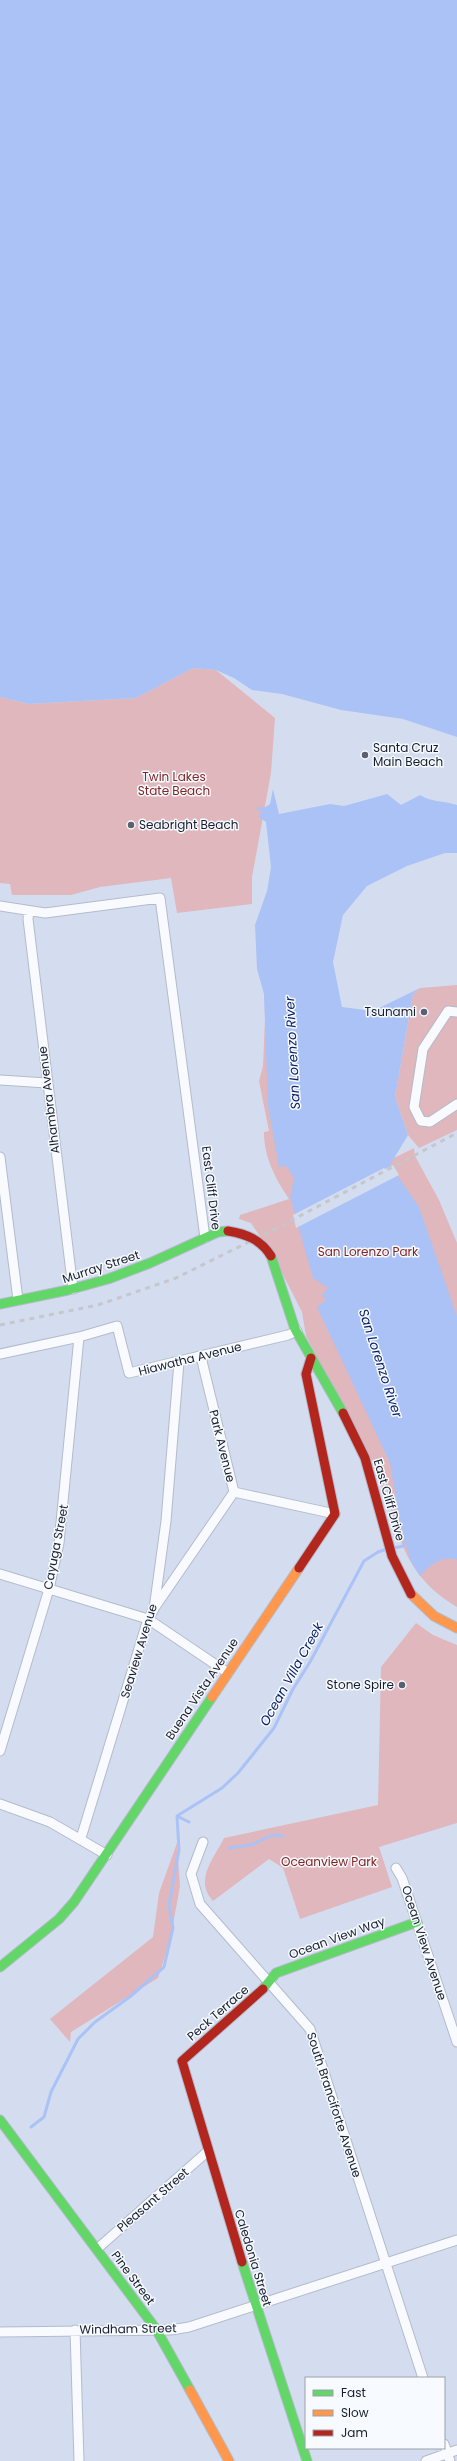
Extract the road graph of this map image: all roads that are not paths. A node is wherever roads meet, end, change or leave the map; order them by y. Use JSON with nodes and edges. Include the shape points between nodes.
{"nodes":[{"id":1,"x":0,"y":906,"type":"edge"},
{"id":2,"x":29,"y":911,"type":"junction"},
{"id":3,"x":457,"y":1012,"type":"edge"},
{"id":4,"x":0,"y":1080,"type":"edge"},
{"id":5,"x":47,"y":1083,"type":"junction"},
{"id":6,"x":457,"y":1104,"type":"edge"},
{"id":7,"x":0,"y":1157,"type":"edge"},
{"id":8,"x":205,"y":1238,"type":"junction"},
{"id":9,"x":73,"y":1290,"type":"junction"},
{"id":10,"x":18,"y":1300,"type":"junction"},
{"id":11,"x":0,"y":1304,"type":"edge"},
{"id":12,"x":297,"y":1331,"type":"junction"},
{"id":13,"x":79,"y":1337,"type":"junction"},
{"id":14,"x":0,"y":1354,"type":"edge"},
{"id":15,"x":201,"y":1356,"type":"junction"},
{"id":16,"x":311,"y":1358,"type":"junction"},
{"id":17,"x":179,"y":1362,"type":"junction"},
{"id":18,"x":319,"y":1371,"type":"junction"},
{"id":19,"x":309,"y":1389,"type":"junction"},
{"id":20,"x":234,"y":1492,"type":"junction"},
{"id":21,"x":335,"y":1514,"type":"junction"},
{"id":22,"x":0,"y":1574,"type":"edge"},
{"id":23,"x":49,"y":1589,"type":"junction"},
{"id":24,"x":154,"y":1609,"type":"junction"},
{"id":25,"x":148,"y":1619,"type":"junction"},
{"id":26,"x":457,"y":1628,"type":"edge"},
{"id":27,"x":228,"y":1673,"type":"junction"},
{"id":28,"x":0,"y":1751,"type":"edge"},
{"id":29,"x":0,"y":1804,"type":"edge"},
{"id":30,"x":81,"y":1838,"type":"junction"},
{"id":31,"x":203,"y":1842,"type":"dead end"},
{"id":32,"x":106,"y":1855,"type":"junction"},
{"id":33,"x":396,"y":1868,"type":"dead end"},
{"id":34,"x":417,"y":1922,"type":"junction"},
{"id":35,"x":0,"y":1968,"type":"edge"},
{"id":36,"x":269,"y":1982,"type":"junction"},
{"id":37,"x":457,"y":2042,"type":"edge"},
{"id":38,"x":182,"y":2061,"type":"joint"},
{"id":39,"x":0,"y":2120,"type":"edge"},
{"id":40,"x":208,"y":2151,"type":"junction"},
{"id":41,"x":457,"y":2240,"type":"edge"},
{"id":42,"x":97,"y":2249,"type":"junction"},
{"id":43,"x":386,"y":2263,"type":"junction"},
{"id":44,"x":255,"y":2307,"type":"junction"},
{"id":45,"x":156,"y":2329,"type":"junction"},
{"id":46,"x":75,"y":2330,"type":"junction"},
{"id":47,"x":0,"y":2332,"type":"edge"},
{"id":48,"x":423,"y":2377,"type":"edge"},
{"id":49,"x":445,"y":2447,"type":"edge"},
{"id":50,"x":457,"y":2450,"type":"edge"},
{"id":51,"x":448,"y":2457,"type":"edge"},
{"id":52,"x":79,"y":2461,"type":"edge"},
{"id":53,"x":229,"y":2461,"type":"edge"},
{"id":54,"x":307,"y":2461,"type":"edge"},
{"id":55,"x":426,"y":2461,"type":"edge"}],
"edges":[{"from":1,"to":2,"type":"street","name":"East Cliff Drive"},
{"from":2,"to":5,"type":"street","name":"Alhambra Avenue"},
{"from":2,"to":8,"type":"street","name":"East Cliff Drive","via":[[45,913],[160,898]]},
{"from":3,"to":6,"type":"street","via":[[448,1011],[423,1049],[414,1107],[421,1121],[430,1122]]},
{"from":4,"to":5,"type":"street"},
{"from":5,"to":9,"type":"street","name":"Alhambra Avenue"},
{"from":7,"to":10,"type":"street"},
{"from":8,"to":9,"type":"street","name":"Murray Street","via":[[147,1265]]},
{"from":8,"to":12,"type":"street","name":"East Cliff Drive","bridge":true,"via":[[228,1231],[255,1238],[267,1248]]},
{"from":9,"to":10,"type":"street","name":"Murray Street"},
{"from":10,"to":11,"type":"street","name":"Murray Street"},
{"from":12,"to":15,"type":"street","name":"Hiawatha Avenue"},
{"from":12,"to":16,"type":"street","name":"East Cliff Drive"},
{"from":13,"to":14,"type":"street","name":"Hiawatha Avenue"},
{"from":13,"to":17,"type":"street","name":"Hiawatha Avenue","via":[[117,1326],[129,1373]]},
{"from":13,"to":23,"type":"street","name":"Cayuga Street","via":[[65,1496],[59,1543]]},
{"from":15,"to":17,"type":"street","name":"Hiawatha Avenue"},
{"from":15,"to":20,"type":"street","name":"Park Avenue"},
{"from":16,"to":18,"type":"street","name":"East Cliff Drive"},
{"from":16,"to":19,"type":"street","via":[[306,1374]]},
{"from":17,"to":24,"type":"street","name":"Seaview Avenue","via":[[166,1521]]},
{"from":18,"to":19,"type":"street","via":[[311,1375]]},
{"from":18,"to":26,"type":"street","name":"East Cliff Drive","via":[[364,1457],[397,1570],[414,1598],[430,1614]]},
{"from":19,"to":21,"type":"street"},
{"from":20,"to":21,"type":"street"},
{"from":20,"to":24,"type":"street","name":"Park Avenue"},
{"from":21,"to":27,"type":"street","name":"Buena Vista Avenue"},
{"from":22,"to":23,"type":"street"},
{"from":23,"to":25,"type":"street"},
{"from":23,"to":28,"type":"street","name":"Cayuga Street"},
{"from":24,"to":25,"type":"street","name":"Seaview Avenue"},
{"from":25,"to":27,"type":"street"},
{"from":25,"to":30,"type":"street","name":"Seaview Avenue"},
{"from":27,"to":32,"type":"street","name":"Buena Vista Avenue"},
{"from":29,"to":30,"type":"street","via":[[38,1817]]},
{"from":30,"to":32,"type":"street"},
{"from":31,"to":36,"type":"street","name":"South Branciforte Avenue","via":[[191,1874],[200,1904]]},
{"from":32,"to":35,"type":"street","name":"Buena Vista Avenue","via":[[74,1902],[59,1919]]},
{"from":33,"to":34,"type":"street","name":"Ocean View Avenue"},
{"from":34,"to":36,"type":"street","name":"Ocean View Way","via":[[276,1973]]},
{"from":34,"to":37,"type":"street","name":"Ocean View Avenue"},
{"from":36,"to":38,"type":"street","name":"Peck Terrace"},
{"from":36,"to":43,"type":"street","name":"South Branciforte Avenue","via":[[310,2029]]},
{"from":38,"to":40,"type":"street","name":"Caledonia Street"},
{"from":39,"to":42,"type":"street","name":"Pine Street"},
{"from":40,"to":42,"type":"street","name":"Pleasant Street"},
{"from":40,"to":44,"type":"street","name":"Caledonia Street"},
{"from":41,"to":43,"type":"street","name":"Windham Street"},
{"from":42,"to":45,"type":"street","name":"Pine Street"},
{"from":43,"to":44,"type":"street","name":"Windham Street"},
{"from":43,"to":48,"type":"street","name":"South Branciforte Avenue"},
{"from":44,"to":45,"type":"street","name":"Windham Street","via":[[189,2328]]},
{"from":44,"to":54,"type":"street","name":"Caledonia Street"},
{"from":45,"to":46,"type":"street","name":"Windham Street"},
{"from":45,"to":53,"type":"street","name":"Pine Street"},
{"from":46,"to":47,"type":"street","name":"Windham Street"},
{"from":46,"to":52,"type":"street"},
{"from":49,"to":51,"type":"street"},
{"from":50,"to":51,"type":"street"},
{"from":51,"to":55,"type":"street"}]}
